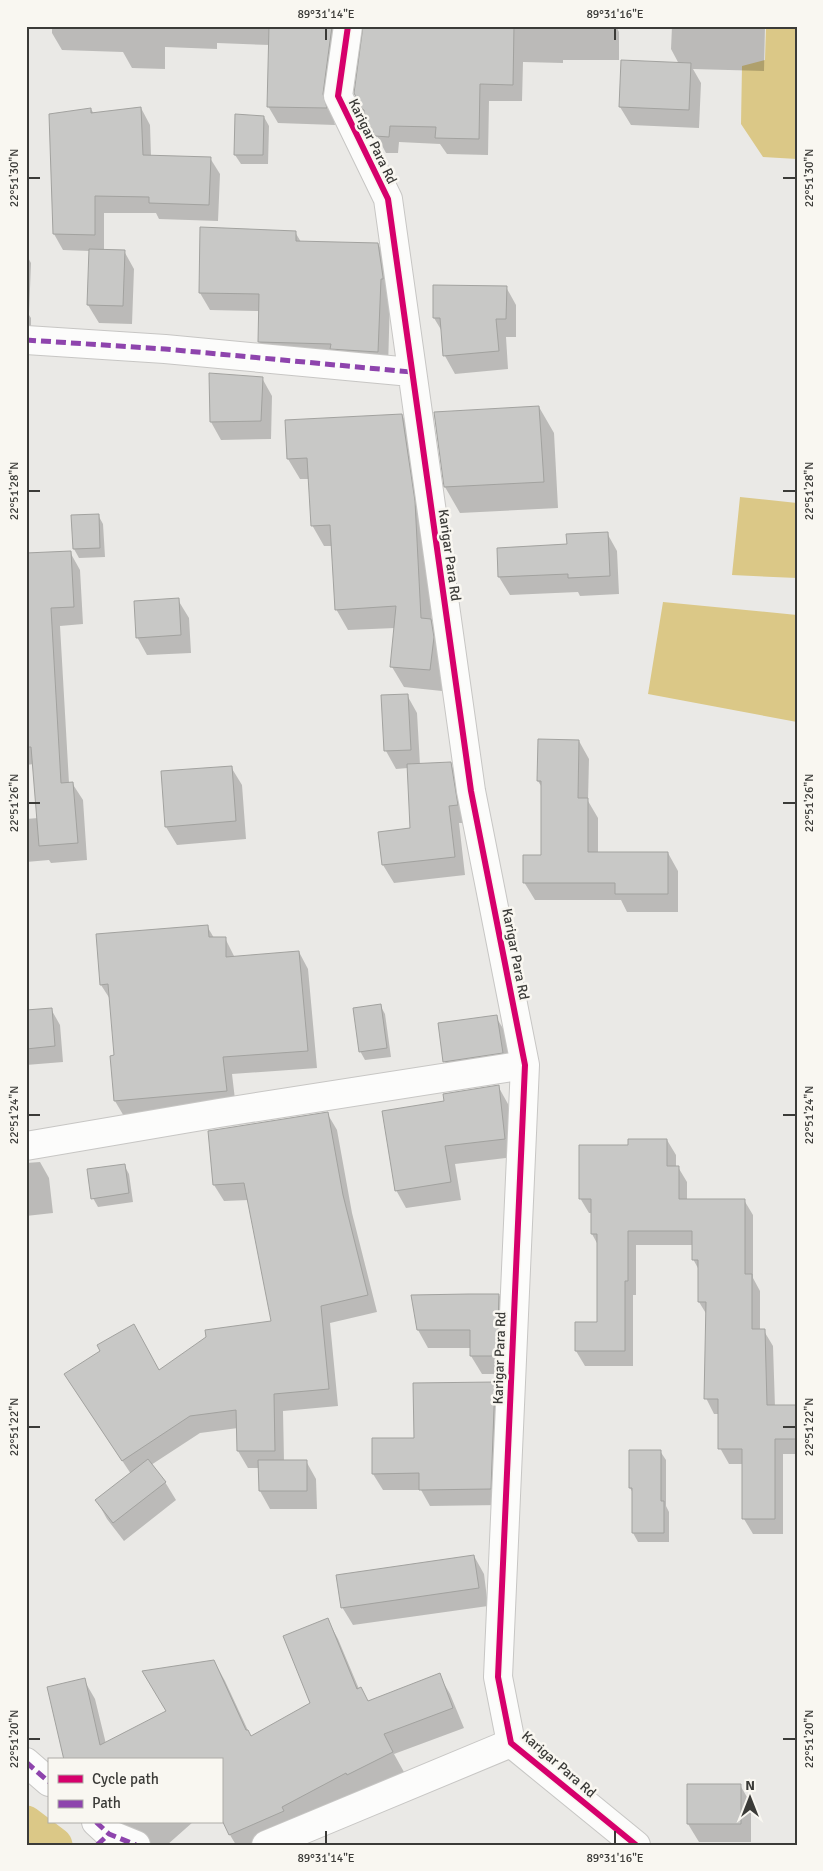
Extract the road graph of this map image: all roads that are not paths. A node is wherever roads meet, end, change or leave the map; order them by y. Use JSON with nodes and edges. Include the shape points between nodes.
{"nodes":[{"id":1,"x":348,"y":26,"type":"edge"},
{"id":2,"x":26,"y":340,"type":"edge"},
{"id":3,"x":411,"y":372,"type":"junction"},
{"id":4,"x":525,"y":1065,"type":"junction"},
{"id":5,"x":26,"y":1146,"type":"edge"},
{"id":6,"x":511,"y":1743,"type":"junction"},
{"id":7,"x":26,"y":1762,"type":"edge"},
{"id":8,"x":48,"y":1781,"type":"edge"},
{"id":9,"x":100,"y":1834,"type":"edge"},
{"id":10,"x":136,"y":1845,"type":"edge"},
{"id":11,"x":266,"y":1845,"type":"edge"},
{"id":12,"x":636,"y":1845,"type":"edge"}],
"edges":[{"from":1,"to":3,"type":"street","name":"Karigar Para Rd","via":[[338,96],[388,199]]},
{"from":2,"to":3,"type":"street","via":[[165,349]]},
{"from":3,"to":4,"type":"street","name":"Karigar Para Rd","via":[[471,791]]},
{"from":4,"to":5,"type":"street","via":[[219,1112]]},
{"from":4,"to":6,"type":"street","name":"Karigar Para Rd","via":[[498,1677]]},
{"from":6,"to":11,"type":"street"},
{"from":6,"to":12,"type":"street","name":"Karigar Para Rd"},
{"from":7,"to":8,"type":"street"},
{"from":9,"to":10,"type":"street"}]}
